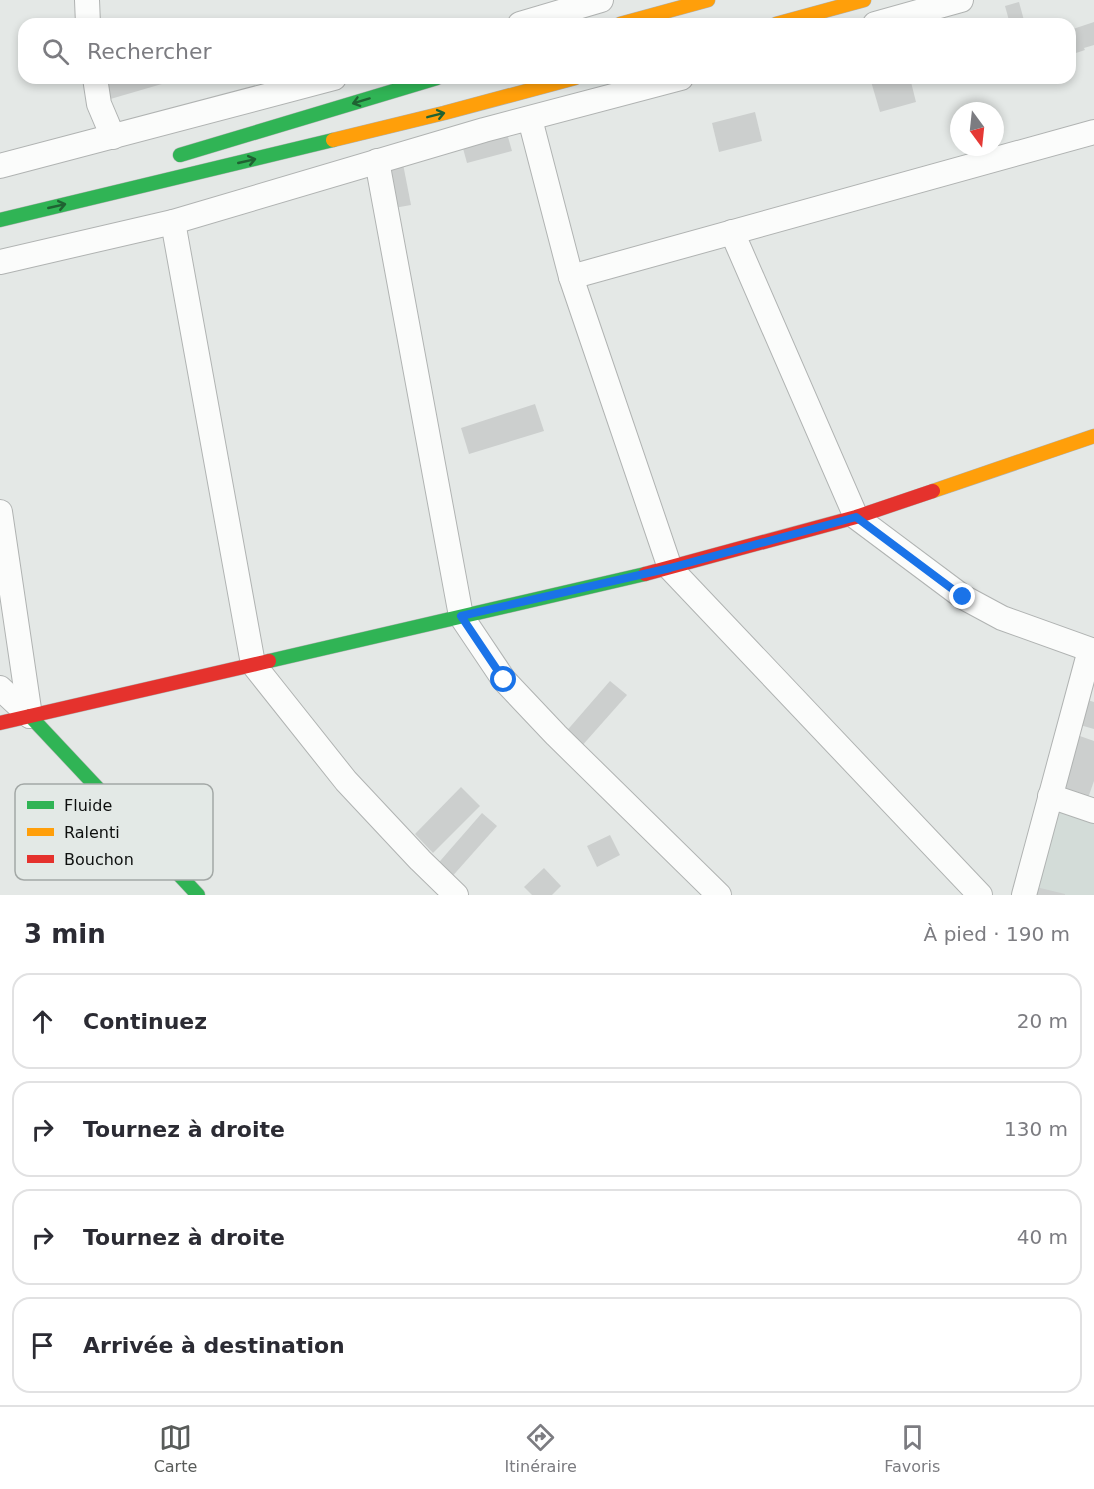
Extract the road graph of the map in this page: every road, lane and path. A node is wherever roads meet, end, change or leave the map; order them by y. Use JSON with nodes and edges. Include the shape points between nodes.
{"nodes":[{"id":1,"x":87,"y":0,"type":"edge"},
{"id":2,"x":601,"y":0,"type":"edge"},
{"id":3,"x":708,"y":0,"type":"edge"},
{"id":4,"x":864,"y":0,"type":"edge"},
{"id":5,"x":961,"y":0,"type":"edge"},
{"id":6,"x":88,"y":18,"type":"edge"},
{"id":7,"x":540,"y":18,"type":"edge"},
{"id":8,"x":642,"y":18,"type":"edge"},
{"id":9,"x":798,"y":18,"type":"edge"},
{"id":10,"x":896,"y":18,"type":"edge"},
{"id":11,"x":96,"y":84,"type":"edge"},
{"id":12,"x":311,"y":84,"type":"edge"},
{"id":13,"x":417,"y":84,"type":"edge"},
{"id":14,"x":553,"y":84,"type":"edge"},
{"id":15,"x":659,"y":84,"type":"edge"},
{"id":16,"x":530,"y":119,"type":"junction"},
{"id":17,"x":1094,"y":132,"type":"edge"},
{"id":18,"x":112,"y":137,"type":"junction"},
{"id":19,"x":166,"y":160,"type":"dead end"},
{"id":20,"x":377,"y":161,"type":"junction"},
{"id":21,"x":0,"y":166,"type":"edge"},
{"id":22,"x":0,"y":220,"type":"edge"},
{"id":23,"x":173,"y":222,"type":"junction"},
{"id":24,"x":732,"y":232,"type":"junction"},
{"id":25,"x":0,"y":262,"type":"edge"},
{"id":26,"x":571,"y":277,"type":"junction"},
{"id":27,"x":1094,"y":436,"type":"edge"},
{"id":28,"x":0,"y":512,"type":"edge"},
{"id":29,"x":856,"y":517,"type":"junction"},
{"id":30,"x":670,"y":568,"type":"junction"},
{"id":31,"x":461,"y":616,"type":"junction"},
{"id":32,"x":1092,"y":651,"type":"edge"},
{"id":33,"x":253,"y":664,"type":"junction"},
{"id":34,"x":0,"y":688,"type":"edge"},
{"id":35,"x":30,"y":716,"type":"junction"},
{"id":36,"x":0,"y":723,"type":"edge"},
{"id":37,"x":94,"y":784,"type":"edge"},
{"id":38,"x":1050,"y":796,"type":"junction"},
{"id":39,"x":1094,"y":810,"type":"edge"},
{"id":40,"x":184,"y":880,"type":"edge"},
{"id":41,"x":198,"y":895,"type":"edge"},
{"id":42,"x":456,"y":895,"type":"edge"},
{"id":43,"x":719,"y":895,"type":"edge"},
{"id":44,"x":980,"y":895,"type":"edge"},
{"id":45,"x":1024,"y":895,"type":"edge"}],
"edges":[{"from":1,"to":6,"type":"street"},
{"from":2,"to":7,"type":"street"},
{"from":3,"to":8,"type":"street"},
{"from":4,"to":9,"type":"street"},
{"from":5,"to":10,"type":"street"},
{"from":11,"to":18,"type":"street"},
{"from":12,"to":18,"type":"street"},
{"from":13,"to":19,"type":"street","one_way":true},
{"from":22,"to":14,"type":"street","one_way":true},
{"from":15,"to":16,"type":"street"},
{"from":16,"to":20,"type":"street"},
{"from":16,"to":26,"type":"street"},
{"from":17,"to":24,"type":"street"},
{"from":18,"to":21,"type":"street"},
{"from":20,"to":23,"type":"street"},
{"from":20,"to":31,"type":"street"},
{"from":23,"to":25,"type":"street"},
{"from":23,"to":33,"type":"street"},
{"from":24,"to":26,"type":"street"},
{"from":24,"to":29,"type":"street"},
{"from":26,"to":30,"type":"street"},
{"from":27,"to":29,"type":"street"},
{"from":28,"to":35,"type":"street"},
{"from":29,"to":30,"type":"street"},
{"from":29,"to":32,"type":"street","via":[[963,597],[1002,618]]},
{"from":30,"to":31,"type":"street"},
{"from":30,"to":44,"type":"street"},
{"from":31,"to":33,"type":"street"},
{"from":31,"to":43,"type":"street","via":[[504,680]]},
{"from":32,"to":38,"type":"street"},
{"from":33,"to":35,"type":"street"},
{"from":33,"to":42,"type":"street","via":[[346,781]]},
{"from":34,"to":35,"type":"street"},
{"from":35,"to":36,"type":"street"},
{"from":35,"to":37,"type":"street"},
{"from":38,"to":39,"type":"street"},
{"from":38,"to":45,"type":"street"},
{"from":40,"to":41,"type":"street"}]}
